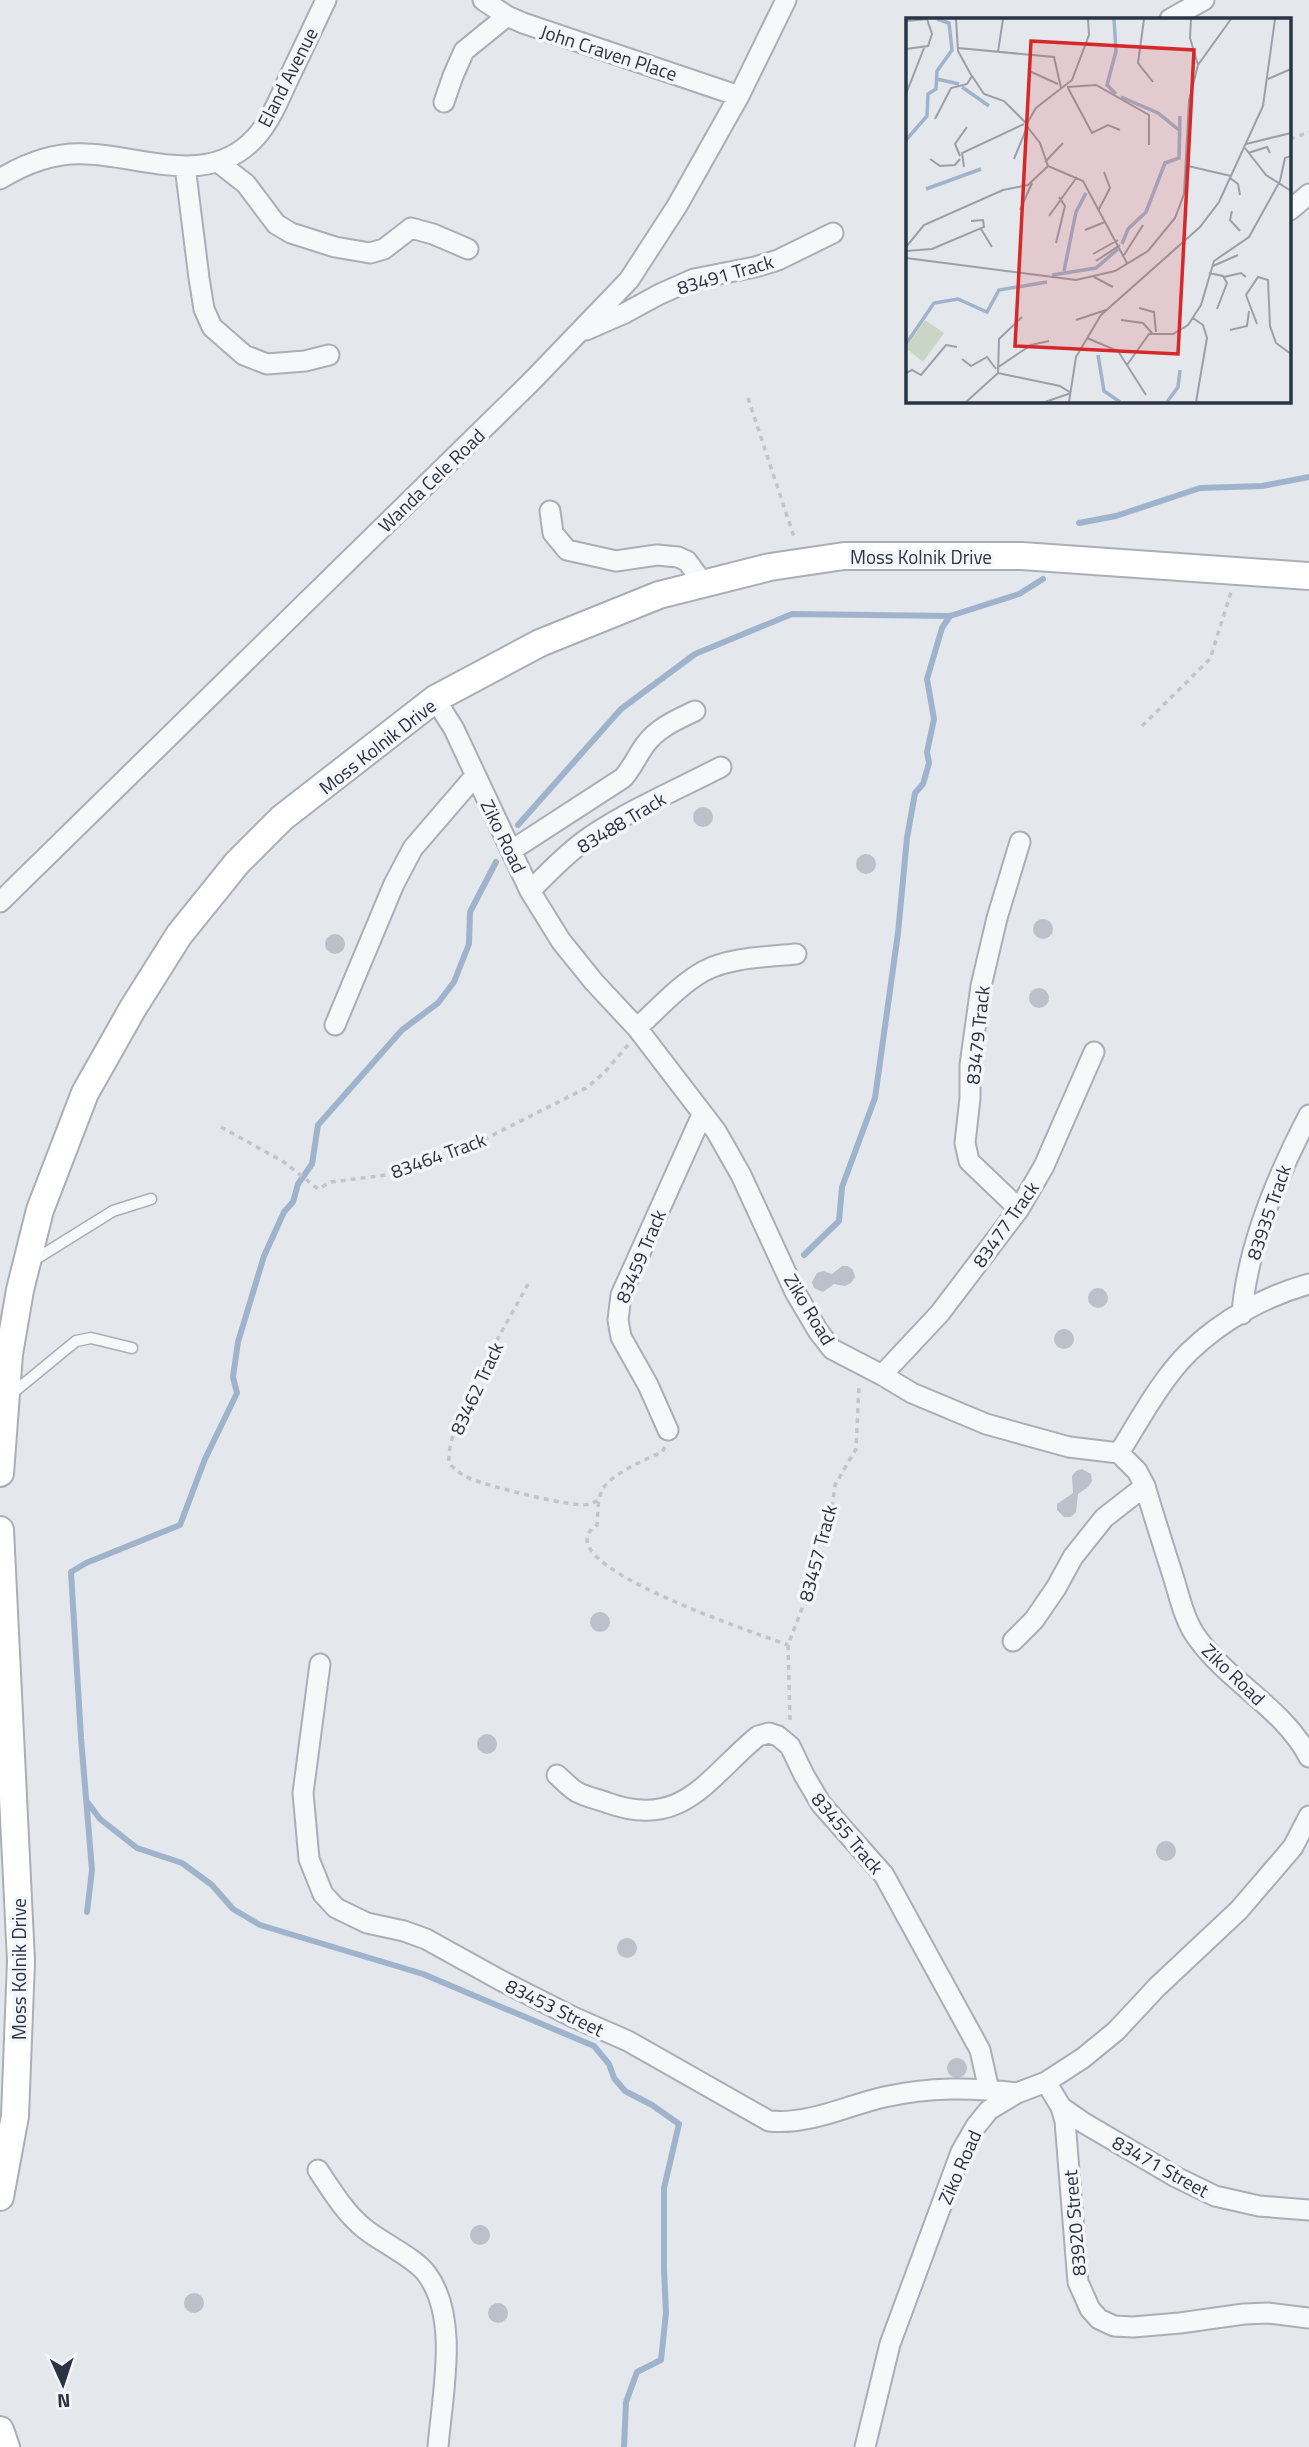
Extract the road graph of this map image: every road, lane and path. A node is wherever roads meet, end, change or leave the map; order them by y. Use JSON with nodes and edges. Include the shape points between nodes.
{"nodes":[{"id":1,"x":326,"y":0,"type":"edge"},
{"id":2,"x":483,"y":0,"type":"edge"},
{"id":3,"x":786,"y":0,"type":"edge"},
{"id":4,"x":1204,"y":0,"type":"edge"},
{"id":5,"x":507,"y":16,"type":"junction"},
{"id":6,"x":1172,"y":18,"type":"edge"},
{"id":7,"x":739,"y":96,"type":"junction"},
{"id":8,"x":444,"y":102,"type":"dead end"},
{"id":9,"x":1309,"y":132,"type":"edge"},
{"id":10,"x":1292,"y":138,"type":"edge"},
{"id":11,"x":218,"y":162,"type":"junction"},
{"id":12,"x":185,"y":166,"type":"junction"},
{"id":13,"x":0,"y":179,"type":"edge"},
{"id":14,"x":1309,"y":194,"type":"edge"},
{"id":15,"x":1292,"y":208,"type":"edge"},
{"id":16,"x":833,"y":233,"type":"dead end"},
{"id":17,"x":468,"y":249,"type":"dead end"},
{"id":18,"x":579,"y":333,"type":"junction"},
{"id":19,"x":329,"y":355,"type":"dead end"},
{"id":20,"x":748,"y":398,"type":"dead end"},
{"id":21,"x":550,"y":512,"type":"dead end"},
{"id":22,"x":802,"y":562,"type":"junction"},
{"id":23,"x":1238,"y":570,"type":"junction"},
{"id":24,"x":1309,"y":576,"type":"edge"},
{"id":25,"x":703,"y":583,"type":"junction"},
{"id":26,"x":435,"y":699,"type":"junction"},
{"id":27,"x":695,"y":711,"type":"dead end"},
{"id":28,"x":1142,"y":726,"type":"dead end"},
{"id":29,"x":721,"y":767,"type":"dead end"},
{"id":30,"x":475,"y":776,"type":"junction"},
{"id":31,"x":1020,"y":842,"type":"dead end"},
{"id":32,"x":512,"y":850,"type":"junction"},
{"id":33,"x":530,"y":891,"type":"junction"},
{"id":34,"x":0,"y":902,"type":"edge"},
{"id":35,"x":796,"y":954,"type":"dead end"},
{"id":36,"x":335,"y":1025,"type":"dead end"},
{"id":37,"x":637,"y":1028,"type":"junction"},
{"id":38,"x":1094,"y":1052,"type":"dead end"},
{"id":39,"x":702,"y":1115,"type":"junction"},
{"id":40,"x":1309,"y":1115,"type":"edge"},
{"id":41,"x":221,"y":1127,"type":"dead end"},
{"id":42,"x":151,"y":1199,"type":"dead end"},
{"id":43,"x":1019,"y":1209,"type":"junction"},
{"id":44,"x":26,"y":1265,"type":"junction"},
{"id":45,"x":528,"y":1284,"type":"dead end"},
{"id":46,"x":1309,"y":1284,"type":"edge"},
{"id":47,"x":1242,"y":1314,"type":"junction"},
{"id":48,"x":132,"y":1348,"type":"dead end"},
{"id":49,"x":876,"y":1372,"type":"junction"},
{"id":50,"x":6,"y":1399,"type":"junction"},
{"id":51,"x":668,"y":1430,"type":"joint"},
{"id":52,"x":1119,"y":1453,"type":"junction"},
{"id":53,"x":0,"y":1473,"type":"edge"},
{"id":54,"x":1144,"y":1486,"type":"junction"},
{"id":55,"x":600,"y":1498,"type":"junction"},
{"id":56,"x":0,"y":1530,"type":"edge"},
{"id":57,"x":1013,"y":1641,"type":"dead end"},
{"id":58,"x":788,"y":1645,"type":"junction"},
{"id":59,"x":320,"y":1664,"type":"dead end"},
{"id":60,"x":790,"y":1746,"type":"junction"},
{"id":61,"x":1309,"y":1755,"type":"edge"},
{"id":62,"x":556,"y":1775,"type":"dead end"},
{"id":63,"x":1309,"y":1816,"type":"edge"},
{"id":64,"x":1046,"y":2082,"type":"junction"},
{"id":65,"x":989,"y":2090,"type":"junction"},
{"id":66,"x":1017,"y":2093,"type":"junction"},
{"id":67,"x":1061,"y":2107,"type":"junction"},
{"id":68,"x":318,"y":2170,"type":"dead end"},
{"id":69,"x":0,"y":2197,"type":"edge"},
{"id":70,"x":1309,"y":2210,"type":"edge"},
{"id":71,"x":1309,"y":2318,"type":"edge"},
{"id":72,"x":0,"y":2430,"type":"edge"},
{"id":73,"x":6,"y":2447,"type":"edge"},
{"id":74,"x":438,"y":2447,"type":"edge"},
{"id":75,"x":865,"y":2447,"type":"edge"}],
"edges":[{"from":1,"to":11,"type":"street","name":"Eland Avenue","via":[[264,125],[243,151]]},
{"from":2,"to":5,"type":"street","name":"John Craven Place"},
{"from":3,"to":7,"type":"street","name":"Wanda Cele Road"},
{"from":4,"to":6,"type":"street"},
{"from":5,"to":7,"type":"street","name":"John Craven Place"},
{"from":5,"to":8,"type":"street","via":[[464,51]]},
{"from":7,"to":18,"type":"street","name":"Wanda Cele Road","via":[[629,280]]},
{"from":9,"to":10,"type":"path"},
{"from":11,"to":12,"type":"street","name":"Eland Avenue"},
{"from":11,"to":17,"type":"street","via":[[246,184],[276,224],[291,233],[370,253],[384,249],[411,228]]},
{"from":12,"to":13,"type":"street","name":"Eland Avenue","via":[[85,154],[47,158]]},
{"from":12,"to":19,"type":"street","via":[[204,309],[212,327],[244,355],[267,364]]},
{"from":14,"to":15,"type":"street"},
{"from":16,"to":18,"type":"street","name":"83491 Track","via":[[778,260],[694,279]]},
{"from":18,"to":34,"type":"street","name":"Wanda Cele Road"},
{"from":20,"to":22,"type":"path"},
{"from":21,"to":25,"type":"street","via":[[552,533],[568,550],[616,562],[678,556]]},
{"from":22,"to":23,"type":"main road","name":"Moss Kolnik Drive","via":[[870,555],[1021,556]]},
{"from":22,"to":25,"type":"main road","name":"Moss Kolnik Drive"},
{"from":23,"to":24,"type":"main road","name":"Moss Kolnik Drive"},
{"from":23,"to":28,"type":"path","via":[[1210,659]]},
{"from":25,"to":26,"type":"main road","name":"Moss Kolnik Drive","via":[[659,595],[540,643]]},
{"from":26,"to":30,"type":"street","name":"Ziko Road"},
{"from":26,"to":44,"type":"main road","name":"Moss Kolnik Drive","via":[[282,818],[237,863],[179,935],[85,1093],[40,1210]]},
{"from":27,"to":32,"type":"street","via":[[664,726],[623,778]]},
{"from":29,"to":33,"type":"street","name":"83488 Track","via":[[590,837]]},
{"from":30,"to":32,"type":"street","name":"Ziko Road"},
{"from":30,"to":36,"type":"street","via":[[413,848]]},
{"from":31,"to":43,"type":"street","name":"83479 Track","via":[[981,986],[965,1143],[969,1161]]},
{"from":32,"to":33,"type":"street","name":"Ziko Road"},
{"from":33,"to":37,"type":"street","name":"Ziko Road","via":[[561,941]]},
{"from":35,"to":37,"type":"street","via":[[706,970]]},
{"from":37,"to":39,"type":"street","name":"Ziko Road"},
{"from":37,"to":41,"type":"path","name":"83464 Track","via":[[625,1049],[586,1088],[459,1152],[394,1174],[331,1182],[318,1189]]},
{"from":38,"to":43,"type":"street","name":"83477 Track","via":[[1044,1166]]},
{"from":39,"to":49,"type":"street","name":"Ziko Road","via":[[729,1152],[818,1331],[832,1349]]},
{"from":39,"to":51,"type":"street","name":"83459 Track","via":[[618,1306],[621,1337]]},
{"from":40,"to":47,"type":"street","name":"83935 Track","via":[[1280,1171],[1246,1279]]},
{"from":42,"to":44,"type":"lane","via":[[113,1211]]},
{"from":43,"to":49,"type":"street","name":"83477 Track","via":[[940,1313]]},
{"from":44,"to":50,"type":"main road","name":"Moss Kolnik Drive","via":[[9,1354]]},
{"from":45,"to":55,"type":"path","name":"83462 Track","via":[[466,1402],[449,1463],[470,1478],[540,1497],[574,1504],[590,1504]]},
{"from":46,"to":47,"type":"street","via":[[1272,1296]]},
{"from":47,"to":52,"type":"street","via":[[1188,1353]]},
{"from":48,"to":50,"type":"lane","via":[[91,1338],[76,1341]]},
{"from":49,"to":52,"type":"street","name":"Ziko Road","via":[[912,1393],[986,1424],[1069,1447]]},
{"from":49,"to":58,"type":"path","name":"83457 Track","via":[[859,1381],[856,1449],[835,1485],[818,1564]]},
{"from":50,"to":53,"type":"main road","name":"Moss Kolnik Drive"},
{"from":51,"to":55,"type":"path","via":[[662,1452],[618,1474]]},
{"from":52,"to":54,"type":"street","name":"Ziko Road"},
{"from":54,"to":57,"type":"street","via":[[1104,1518],[1034,1620]]},
{"from":54,"to":61,"type":"street","name":"Ziko Road","via":[[1197,1638],[1282,1721]]},
{"from":55,"to":58,"type":"path","via":[[597,1525],[587,1534],[586,1542],[601,1563],[654,1594]]},
{"from":56,"to":69,"type":"main road","name":"Moss Kolnik Drive","via":[[21,1961],[15,2116]]},
{"from":58,"to":60,"type":"path","name":"83457 Track"},
{"from":59,"to":65,"type":"street","name":"83453 Street","via":[[303,1793],[309,1859],[323,1894],[336,1908],[367,1923],[444,1947],[512,1986],[628,2041],[769,2121],[803,2120],[930,2090]]},
{"from":60,"to":62,"type":"street","via":[[778,1736],[758,1735],[703,1787],[674,1806],[654,1810],[636,1811],[578,1793]]},
{"from":60,"to":65,"type":"street","name":"83455 Track","via":[[821,1804],[884,1875],[980,2050]]},
{"from":63,"to":64,"type":"street","name":"Ziko Road","via":[[1293,1847],[1239,1910],[1116,2031]]},
{"from":64,"to":66,"type":"street","name":"Ziko Road"},
{"from":64,"to":67,"type":"street","name":"83920 Street"},
{"from":65,"to":66,"type":"street","name":"83453 Street"},
{"from":66,"to":75,"type":"street","name":"Ziko Road","via":[[989,2110],[961,2152],[890,2344]]},
{"from":67,"to":70,"type":"street","name":"83471 Street","via":[[1215,2196]]},
{"from":67,"to":71,"type":"street","name":"83920 Street","via":[[1078,2282],[1099,2319],[1133,2327],[1244,2314]]},
{"from":68,"to":74,"type":"street","via":[[346,2210],[425,2271],[438,2294],[447,2342]]},
{"from":72,"to":73,"type":"main road"}]}
